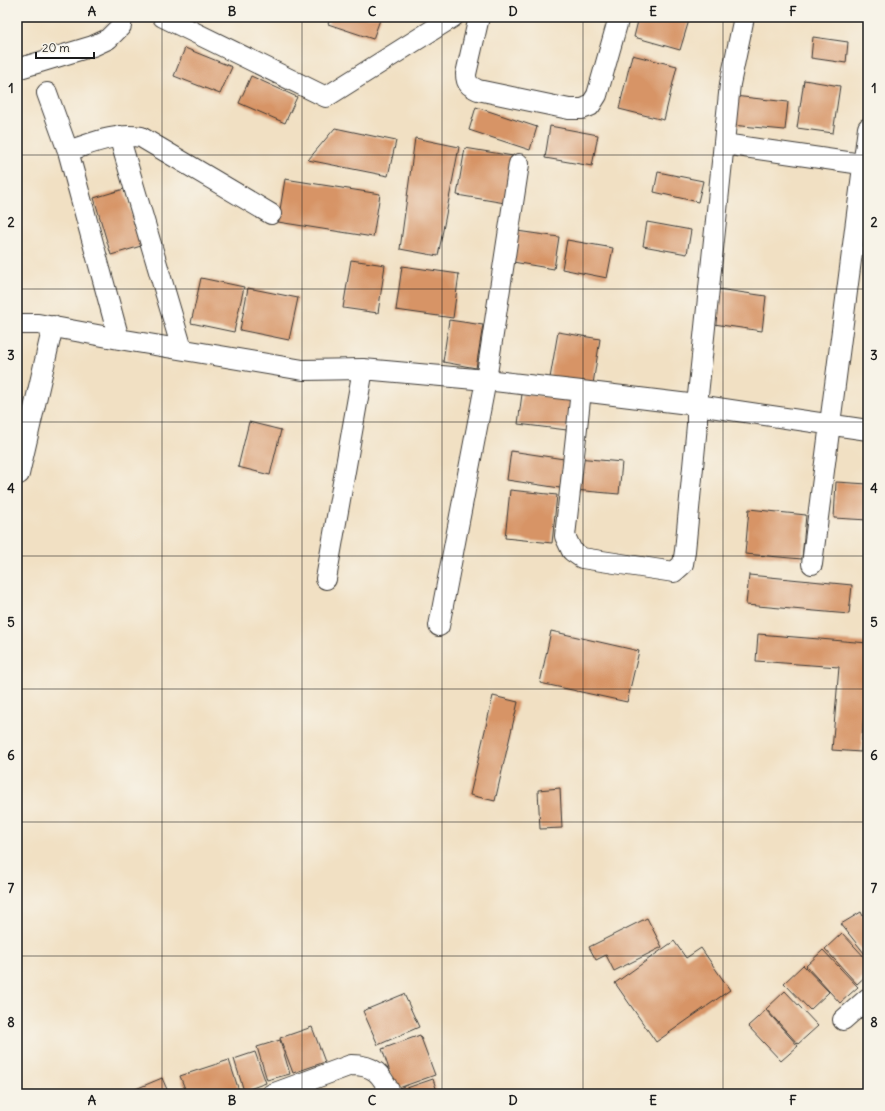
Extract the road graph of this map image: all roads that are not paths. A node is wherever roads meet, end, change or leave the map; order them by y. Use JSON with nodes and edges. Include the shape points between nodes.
{"nodes":[{"id":1,"x":122,"y":17,"type":"edge"},
{"id":2,"x":163,"y":17,"type":"edge"},
{"id":3,"x":453,"y":17,"type":"edge"},
{"id":4,"x":479,"y":17,"type":"edge"},
{"id":5,"x":619,"y":17,"type":"edge"},
{"id":6,"x":744,"y":17,"type":"edge"},
{"id":7,"x":17,"y":69,"type":"edge"},
{"id":8,"x":47,"y":93,"type":"dead end"},
{"id":9,"x":868,"y":128,"type":"edge"},
{"id":10,"x":119,"y":136,"type":"junction"},
{"id":11,"x":724,"y":144,"type":"junction"},
{"id":12,"x":68,"y":151,"type":"junction"},
{"id":13,"x":519,"y":164,"type":"dead end"},
{"id":14,"x":866,"y":164,"type":"edge"},
{"id":15,"x":271,"y":214,"type":"dead end"},
{"id":16,"x":19,"y":318,"type":"edge"},
{"id":17,"x":53,"y":326,"type":"junction"},
{"id":18,"x":119,"y":339,"type":"junction"},
{"id":19,"x":182,"y":349,"type":"junction"},
{"id":20,"x":363,"y":369,"type":"junction"},
{"id":21,"x":486,"y":380,"type":"junction"},
{"id":22,"x":581,"y":391,"type":"junction"},
{"id":23,"x":697,"y":405,"type":"junction"},
{"id":24,"x":829,"y":425,"type":"junction"},
{"id":25,"x":868,"y":430,"type":"edge"},
{"id":26,"x":19,"y":474,"type":"dead end"},
{"id":27,"x":812,"y":564,"type":"dead end"},
{"id":28,"x":326,"y":579,"type":"dead end"},
{"id":29,"x":439,"y":626,"type":"dead end"},
{"id":30,"x":868,"y":998,"type":"edge"},
{"id":31,"x":843,"y":1020,"type":"dead end"},
{"id":32,"x":302,"y":1089,"type":"edge"},
{"id":33,"x":272,"y":1094,"type":"edge"},
{"id":34,"x":391,"y":1094,"type":"edge"}],
"edges":[{"from":1,"to":7,"type":"street","via":[[121,26],[108,39]]},
{"from":2,"to":3,"type":"street","via":[[326,96]]},
{"from":4,"to":5,"type":"street","via":[[466,74],[470,86],[478,90],[569,109],[590,106],[597,95]]},
{"from":6,"to":11,"type":"street","via":[[730,84]]},
{"from":8,"to":12,"type":"street"},
{"from":9,"to":14,"type":"street"},
{"from":10,"to":12,"type":"street"},
{"from":10,"to":15,"type":"street","via":[[140,138]]},
{"from":10,"to":19,"type":"street"},
{"from":11,"to":14,"type":"street"},
{"from":11,"to":23,"type":"street"},
{"from":12,"to":18,"type":"street"},
{"from":13,"to":21,"type":"street"},
{"from":14,"to":24,"type":"street"},
{"from":16,"to":17,"type":"street"},
{"from":17,"to":18,"type":"street"},
{"from":17,"to":26,"type":"street"},
{"from":18,"to":19,"type":"street"},
{"from":19,"to":20,"type":"street","via":[[303,370]]},
{"from":20,"to":21,"type":"street"},
{"from":20,"to":28,"type":"street"},
{"from":21,"to":22,"type":"street"},
{"from":21,"to":29,"type":"street"},
{"from":22,"to":23,"type":"street"},
{"from":22,"to":23,"type":"street","via":[[565,536],[572,551],[582,558],[674,572],[683,564],[685,551]]},
{"from":23,"to":24,"type":"street"},
{"from":24,"to":25,"type":"street"},
{"from":24,"to":27,"type":"street"},
{"from":30,"to":31,"type":"street"},
{"from":32,"to":33,"type":"street"},
{"from":32,"to":34,"type":"street","via":[[351,1065],[360,1065],[377,1072]]}]}
